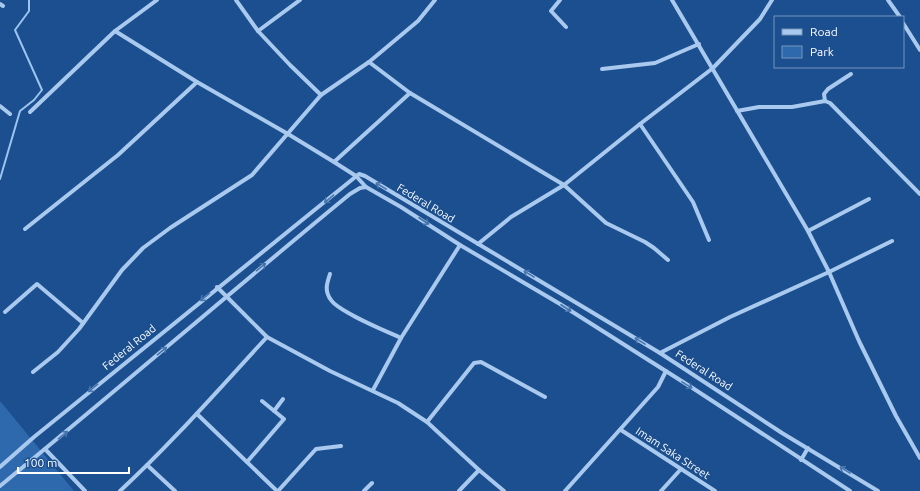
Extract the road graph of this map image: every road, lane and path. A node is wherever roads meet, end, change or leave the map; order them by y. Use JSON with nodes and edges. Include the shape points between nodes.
{"nodes":[{"id":1,"x":156,"y":0,"type":"edge"},
{"id":2,"x":236,"y":0,"type":"edge"},
{"id":3,"x":300,"y":0,"type":"edge"},
{"id":4,"x":436,"y":0,"type":"edge"},
{"id":5,"x":560,"y":0,"type":"edge"},
{"id":6,"x":672,"y":0,"type":"edge"},
{"id":7,"x":772,"y":0,"type":"edge"},
{"id":8,"x":888,"y":0,"type":"edge"},
{"id":9,"x":899,"y":16,"type":"edge"},
{"id":10,"x":904,"y":24,"type":"edge"},
{"id":11,"x":566,"y":27,"type":"dead end"},
{"id":12,"x":115,"y":31,"type":"junction"},
{"id":13,"x":258,"y":31,"type":"junction"},
{"id":14,"x":699,"y":44,"type":"junction"},
{"id":15,"x":920,"y":50,"type":"edge"},
{"id":16,"x":369,"y":62,"type":"junction"},
{"id":17,"x":713,"y":68,"type":"junction"},
{"id":18,"x":602,"y":69,"type":"dead end"},
{"id":19,"x":851,"y":74,"type":"dead end"},
{"id":20,"x":197,"y":82,"type":"junction"},
{"id":21,"x":410,"y":93,"type":"junction"},
{"id":22,"x":321,"y":95,"type":"junction"},
{"id":23,"x":825,"y":101,"type":"junction"},
{"id":24,"x":0,"y":106,"type":"edge"},
{"id":25,"x":737,"y":111,"type":"junction"},
{"id":26,"x":30,"y":112,"type":"dead end"},
{"id":27,"x":10,"y":114,"type":"dead end"},
{"id":28,"x":640,"y":124,"type":"junction"},
{"id":29,"x":288,"y":134,"type":"junction"},
{"id":30,"x":334,"y":162,"type":"junction"},
{"id":31,"x":356,"y":176,"type":"junction"},
{"id":32,"x":564,"y":185,"type":"junction"},
{"id":33,"x":366,"y":187,"type":"junction"},
{"id":34,"x":920,"y":194,"type":"edge"},
{"id":35,"x":870,"y":199,"type":"dead end"},
{"id":36,"x":25,"y":229,"type":"dead end"},
{"id":37,"x":808,"y":231,"type":"junction"},
{"id":38,"x":709,"y":240,"type":"dead end"},
{"id":39,"x":892,"y":241,"type":"dead end"},
{"id":40,"x":478,"y":244,"type":"junction"},
{"id":41,"x":460,"y":245,"type":"junction"},
{"id":42,"x":668,"y":260,"type":"dead end"},
{"id":43,"x":829,"y":272,"type":"junction"},
{"id":44,"x":330,"y":274,"type":"dead end"},
{"id":45,"x":217,"y":287,"type":"junction"},
{"id":46,"x":226,"y":296,"type":"junction"},
{"id":47,"x":5,"y":312,"type":"dead end"},
{"id":48,"x":83,"y":323,"type":"junction"},
{"id":49,"x":267,"y":337,"type":"junction"},
{"id":50,"x":401,"y":338,"type":"junction"},
{"id":51,"x":660,"y":353,"type":"junction"},
{"id":52,"x":666,"y":371,"type":"junction"},
{"id":53,"x":33,"y":372,"type":"dead end"},
{"id":54,"x":373,"y":390,"type":"junction"},
{"id":55,"x":545,"y":397,"type":"dead end"},
{"id":56,"x":283,"y":400,"type":"dead end"},
{"id":57,"x":262,"y":401,"type":"dead end"},
{"id":58,"x":274,"y":411,"type":"junction"},
{"id":59,"x":197,"y":414,"type":"junction"},
{"id":60,"x":426,"y":422,"type":"junction"},
{"id":61,"x":621,"y":430,"type":"junction"},
{"id":62,"x":341,"y":446,"type":"dead end"},
{"id":63,"x":808,"y":448,"type":"junction"},
{"id":64,"x":45,"y":449,"type":"junction"},
{"id":65,"x":920,"y":458,"type":"edge"},
{"id":66,"x":801,"y":460,"type":"junction"},
{"id":67,"x":247,"y":462,"type":"junction"},
{"id":68,"x":147,"y":465,"type":"junction"},
{"id":69,"x":0,"y":467,"type":"edge"},
{"id":70,"x":681,"y":469,"type":"junction"},
{"id":71,"x":479,"y":470,"type":"junction"},
{"id":72,"x":372,"y":483,"type":"dead end"},
{"id":73,"x":0,"y":486,"type":"edge"},
{"id":74,"x":85,"y":491,"type":"edge"},
{"id":75,"x":120,"y":491,"type":"edge"},
{"id":76,"x":175,"y":491,"type":"edge"},
{"id":77,"x":277,"y":491,"type":"edge"},
{"id":78,"x":364,"y":491,"type":"edge"},
{"id":79,"x":459,"y":491,"type":"edge"},
{"id":80,"x":504,"y":491,"type":"edge"},
{"id":81,"x":565,"y":491,"type":"edge"},
{"id":82,"x":661,"y":491,"type":"edge"},
{"id":83,"x":715,"y":491,"type":"edge"},
{"id":84,"x":850,"y":491,"type":"edge"},
{"id":85,"x":878,"y":491,"type":"edge"}],
"edges":[{"from":1,"to":12,"type":"street"},
{"from":2,"to":13,"type":"street"},
{"from":3,"to":13,"type":"street"},
{"from":4,"to":16,"type":"street","via":[[418,21]]},
{"from":5,"to":11,"type":"street","via":[[551,11]]},
{"from":6,"to":14,"type":"street"},
{"from":7,"to":17,"type":"street","via":[[760,19]]},
{"from":8,"to":9,"type":"street"},
{"from":10,"to":15,"type":"street"},
{"from":12,"to":20,"type":"street"},
{"from":12,"to":26,"type":"street"},
{"from":13,"to":22,"type":"street"},
{"from":14,"to":17,"type":"street"},
{"from":14,"to":18,"type":"street","via":[[655,63]]},
{"from":16,"to":21,"type":"street"},
{"from":16,"to":22,"type":"street"},
{"from":17,"to":25,"type":"street"},
{"from":17,"to":28,"type":"street"},
{"from":19,"to":23,"type":"street","via":[[828,89],[824,94]]},
{"from":20,"to":29,"type":"street"},
{"from":20,"to":36,"type":"street","via":[[118,154]]},
{"from":21,"to":30,"type":"street"},
{"from":21,"to":32,"type":"street"},
{"from":22,"to":29,"type":"street"},
{"from":23,"to":25,"type":"street","via":[[792,107],[759,107]]},
{"from":23,"to":34,"type":"street","via":[[838,110]]},
{"from":24,"to":27,"type":"street"},
{"from":25,"to":37,"type":"street"},
{"from":28,"to":32,"type":"street"},
{"from":28,"to":38,"type":"street","via":[[692,202]]},
{"from":29,"to":30,"type":"street"},
{"from":29,"to":48,"type":"street","via":[[252,175],[143,248],[122,270]]},
{"from":30,"to":31,"type":"street"},
{"from":31,"to":33,"type":"street","name":"Federal Road"},
{"from":40,"to":31,"type":"street","name":"Federal Road","one_way":true,"via":[[365,176]]},
{"from":31,"to":45,"type":"street","name":"Federal Road","one_way":true},
{"from":32,"to":40,"type":"street","via":[[511,217]]},
{"from":32,"to":42,"type":"street","via":[[606,224],[645,242]]},
{"from":33,"to":41,"type":"street","name":"Federal Road","one_way":true},
{"from":46,"to":33,"type":"street","one_way":true,"via":[[350,194]]},
{"from":35,"to":37,"type":"street"},
{"from":37,"to":43,"type":"street"},
{"from":39,"to":43,"type":"street"},
{"from":51,"to":40,"type":"street","name":"Federal Road","one_way":true},
{"from":41,"to":50,"type":"street"},
{"from":41,"to":52,"type":"street","name":"Federal Road","one_way":true},
{"from":43,"to":51,"type":"street","via":[[730,317]]},
{"from":43,"to":65,"type":"street","via":[[859,341]]},
{"from":44,"to":50,"type":"street","via":[[326,285],[331,301],[342,310]]},
{"from":45,"to":46,"type":"street"},
{"from":45,"to":69,"type":"street","name":"Federal Road","one_way":true},
{"from":46,"to":49,"type":"street"},
{"from":64,"to":46,"type":"street","one_way":true},
{"from":47,"to":48,"type":"street","via":[[37,284]]},
{"from":48,"to":53,"type":"street","via":[[58,352]]},
{"from":49,"to":54,"type":"street","via":[[330,371]]},
{"from":49,"to":59,"type":"street"},
{"from":50,"to":54,"type":"street"},
{"from":51,"to":63,"type":"street","name":"Federal Road"},
{"from":52,"to":61,"type":"street","via":[[658,387]]},
{"from":52,"to":66,"type":"street","name":"Federal Road","one_way":true},
{"from":54,"to":60,"type":"street"},
{"from":55,"to":60,"type":"street","via":[[477,362]]},
{"from":56,"to":58,"type":"street"},
{"from":57,"to":58,"type":"street"},
{"from":58,"to":67,"type":"street","via":[[284,419]]},
{"from":59,"to":67,"type":"street"},
{"from":59,"to":68,"type":"street"},
{"from":60,"to":71,"type":"street"},
{"from":61,"to":70,"type":"street","name":"Imam Saka Street"},
{"from":61,"to":81,"type":"street"},
{"from":62,"to":77,"type":"street","via":[[316,450]]},
{"from":63,"to":66,"type":"street"},
{"from":85,"to":63,"type":"street","name":"Federal Road","one_way":true},
{"from":64,"to":73,"type":"street"},
{"from":64,"to":74,"type":"street"},
{"from":66,"to":84,"type":"street","name":"Federal Road"},
{"from":67,"to":77,"type":"street"},
{"from":68,"to":75,"type":"street"},
{"from":68,"to":76,"type":"street"},
{"from":70,"to":82,"type":"street"},
{"from":70,"to":83,"type":"street","name":"Imam Saka Street"},
{"from":71,"to":79,"type":"street"},
{"from":71,"to":80,"type":"street"},
{"from":72,"to":78,"type":"street"}]}
